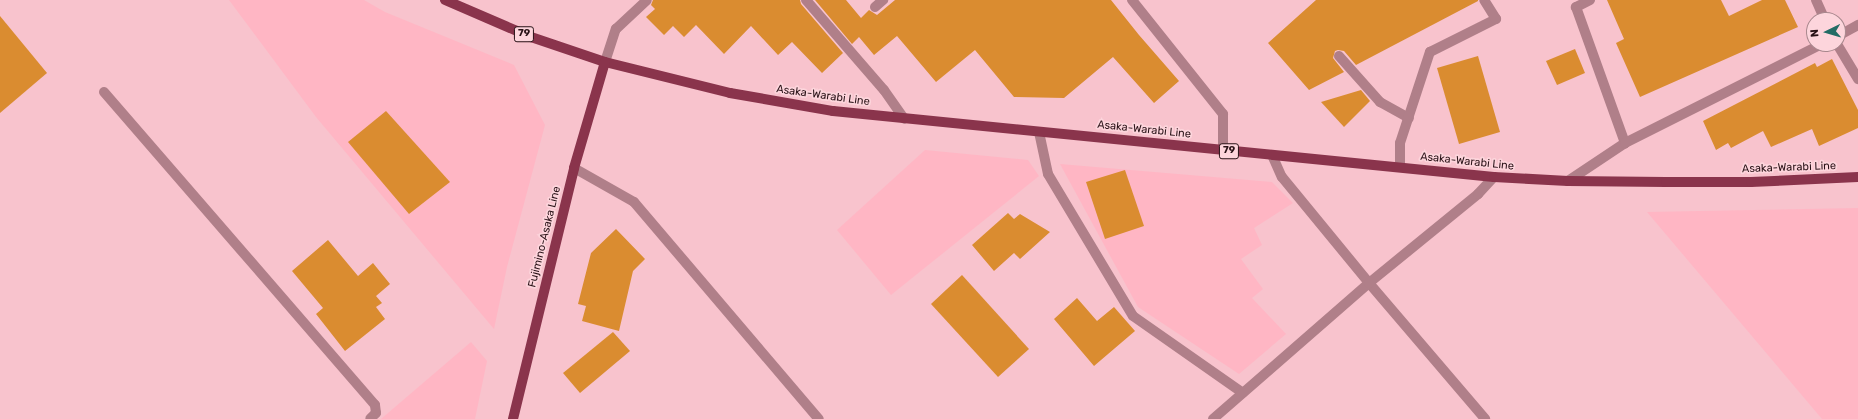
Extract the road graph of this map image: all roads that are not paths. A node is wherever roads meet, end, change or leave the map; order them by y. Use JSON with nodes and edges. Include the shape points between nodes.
{"nodes":[{"id":1,"x":445,"y":0,"type":"edge"},
{"id":2,"x":647,"y":0,"type":"edge"},
{"id":3,"x":806,"y":0,"type":"edge"},
{"id":4,"x":883,"y":0,"type":"edge"},
{"id":5,"x":1132,"y":0,"type":"edge"},
{"id":6,"x":1484,"y":0,"type":"edge"},
{"id":7,"x":1590,"y":0,"type":"edge"},
{"id":8,"x":1816,"y":0,"type":"edge"},
{"id":9,"x":875,"y":7,"type":"dead end"},
{"id":10,"x":1821,"y":12,"type":"edge"},
{"id":11,"x":1858,"y":25,"type":"edge"},
{"id":12,"x":1846,"y":32,"type":"edge"},
{"id":13,"x":1806,"y":52,"type":"edge"},
{"id":14,"x":1842,"y":52,"type":"edge"},
{"id":15,"x":1340,"y":56,"type":"dead end"},
{"id":16,"x":605,"y":62,"type":"junction"},
{"id":17,"x":1858,"y":79,"type":"edge"},
{"id":18,"x":104,"y":92,"type":"dead end"},
{"id":19,"x":1409,"y":118,"type":"junction"},
{"id":20,"x":904,"y":119,"type":"junction"},
{"id":21,"x":1039,"y":132,"type":"junction"},
{"id":22,"x":1625,"y":143,"type":"junction"},
{"id":23,"x":1223,"y":150,"type":"junction"},
{"id":24,"x":1272,"y":155,"type":"junction"},
{"id":25,"x":1400,"y":167,"type":"junction"},
{"id":26,"x":574,"y":168,"type":"junction"},
{"id":27,"x":1494,"y":177,"type":"junction"},
{"id":28,"x":1858,"y":178,"type":"edge"},
{"id":29,"x":1568,"y":181,"type":"junction"},
{"id":30,"x":1369,"y":283,"type":"junction"},
{"id":31,"x":1243,"y":393,"type":"junction"},
{"id":32,"x":370,"y":419,"type":"edge"},
{"id":33,"x":513,"y":419,"type":"edge"},
{"id":34,"x":819,"y":419,"type":"edge"},
{"id":35,"x":1213,"y":419,"type":"edge"},
{"id":36,"x":1485,"y":419,"type":"edge"}],
"edges":[{"from":1,"to":16,"type":"main road","name":"Asaka-Warabi Line","number":"79","via":[[531,37]]},
{"from":2,"to":16,"type":"street","via":[[616,29]]},
{"from":3,"to":20,"type":"street","via":[[884,90]]},
{"from":4,"to":9,"type":"street"},
{"from":5,"to":23,"type":"street","via":[[1223,114]]},
{"from":6,"to":19,"type":"street","via":[[1496,19],[1430,52]]},
{"from":7,"to":22,"type":"street","via":[[1576,7]]},
{"from":8,"to":10,"type":"street"},
{"from":11,"to":12,"type":"street"},
{"from":13,"to":22,"type":"street"},
{"from":14,"to":17,"type":"street"},
{"from":15,"to":19,"type":"street","via":[[1380,102]]},
{"from":16,"to":20,"type":"main road","name":"Asaka-Warabi Line","number":"79","via":[[730,93],[833,111]]},
{"from":16,"to":26,"type":"main road","name":"Fujimino-Asaka Line"},
{"from":18,"to":32,"type":"street","via":[[375,404],[376,413]]},
{"from":19,"to":25,"type":"street","via":[[1400,143]]},
{"from":20,"to":21,"type":"main road","name":"Asaka-Warabi Line","number":"79"},
{"from":21,"to":23,"type":"main road","name":"Asaka-Warabi Line","number":"79"},
{"from":21,"to":31,"type":"street","via":[[1048,174],[1133,316]]},
{"from":22,"to":29,"type":"street"},
{"from":23,"to":24,"type":"main road","name":"Asaka-Warabi Line","number":"79"},
{"from":24,"to":25,"type":"main road","name":"Asaka-Warabi Line","number":"79"},
{"from":24,"to":30,"type":"street","via":[[1282,177]]},
{"from":25,"to":27,"type":"main road","name":"Asaka-Warabi Line","number":"79"},
{"from":26,"to":33,"type":"main road","name":"Fujimino-Asaka Line"},
{"from":26,"to":34,"type":"street","via":[[634,202]]},
{"from":27,"to":29,"type":"main road","name":"Asaka-Warabi Line","number":"79"},
{"from":27,"to":30,"type":"street","via":[[1478,194]]},
{"from":28,"to":29,"type":"main road","name":"Asaka-Warabi Line","number":"79","via":[[1743,182]]},
{"from":30,"to":31,"type":"street"},
{"from":30,"to":36,"type":"street"},
{"from":31,"to":35,"type":"street"}]}
